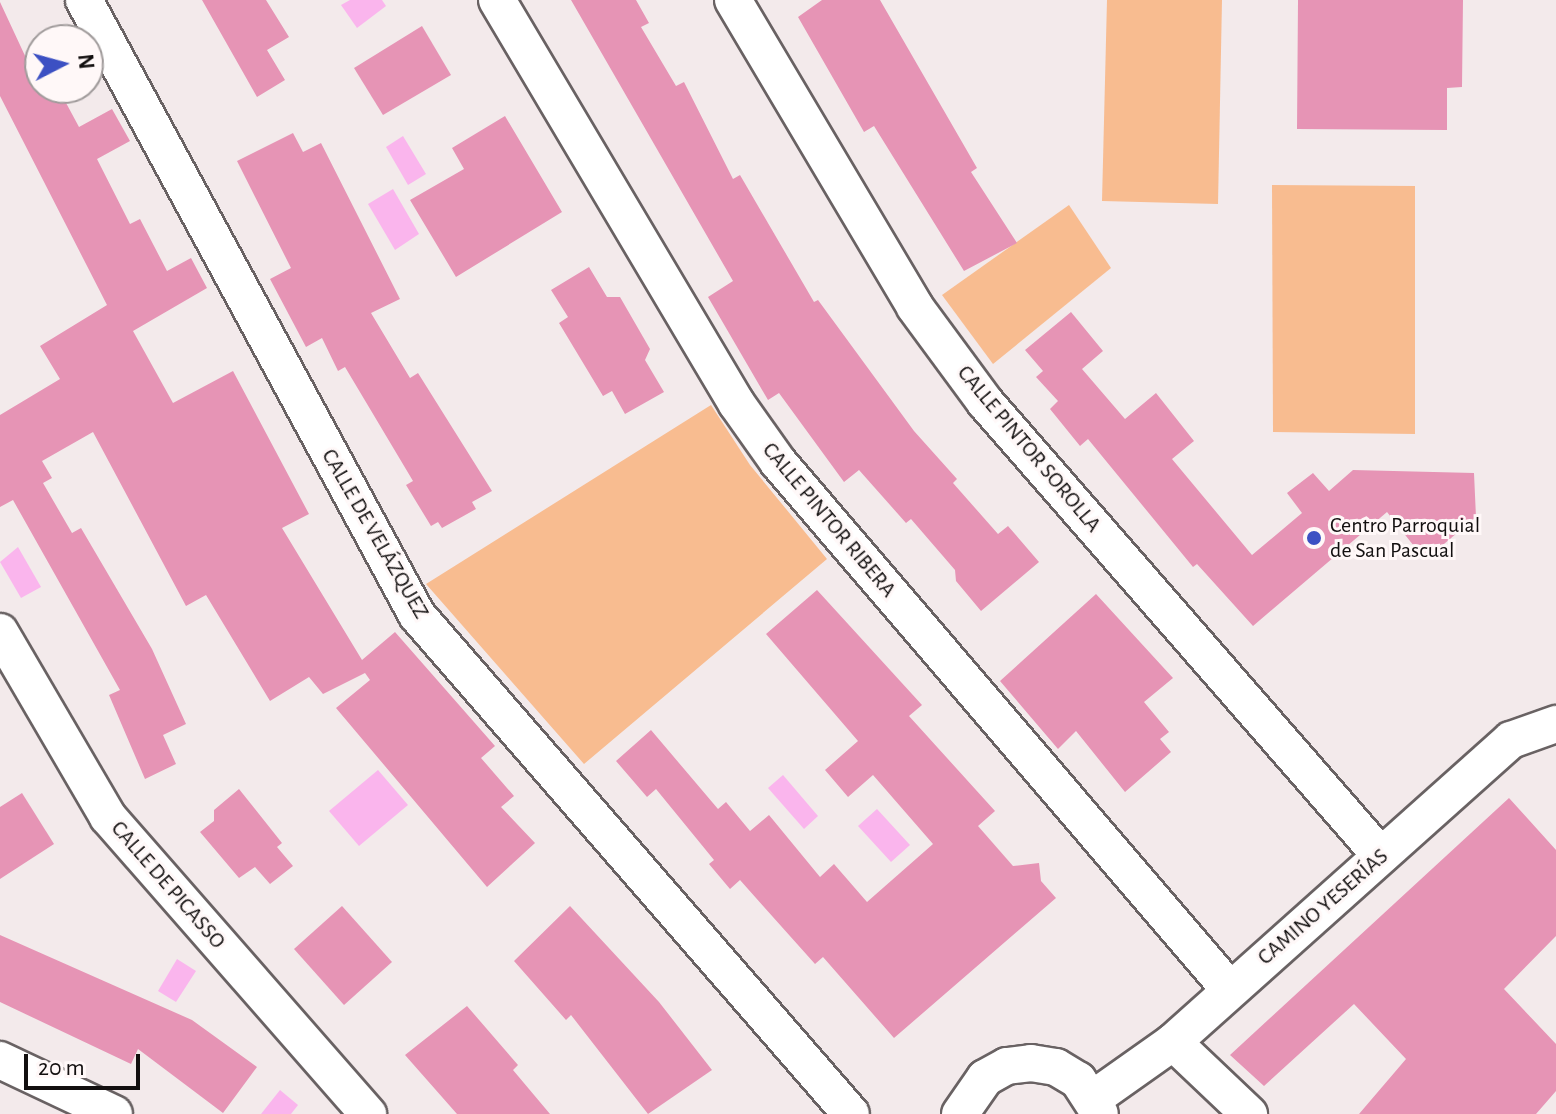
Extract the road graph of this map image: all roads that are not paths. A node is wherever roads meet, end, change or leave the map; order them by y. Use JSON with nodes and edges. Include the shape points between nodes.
{"nodes":[{"id":1,"x":84,"y":0,"type":"edge"},
{"id":2,"x":497,"y":0,"type":"edge"},
{"id":3,"x":733,"y":0,"type":"edge"},
{"id":4,"x":0,"y":632,"type":"edge"},
{"id":5,"x":1556,"y":724,"type":"edge"},
{"id":6,"x":1381,"y":856,"type":"junction"},
{"id":7,"x":1230,"y":990,"type":"junction"},
{"id":8,"x":1173,"y":1042,"type":"junction"},
{"id":9,"x":0,"y":1060,"type":"edge"},
{"id":10,"x":1097,"y":1106,"type":"edge"},
{"id":11,"x":114,"y":1114,"type":"edge"},
{"id":12,"x":368,"y":1114,"type":"edge"},
{"id":13,"x":851,"y":1114,"type":"edge"},
{"id":14,"x":960,"y":1114,"type":"edge"},
{"id":15,"x":1249,"y":1114,"type":"edge"}],
"edges":[{"from":1,"to":13,"type":"street","name":"CALLE DE VELÁZQUEZ","via":[[417,615]]},
{"from":2,"to":7,"type":"street","name":"CALLE PINTOR RIBERA","via":[[729,390],[778,462]]},
{"from":3,"to":6,"type":"street","name":"CALLE PINTOR SOROLLA","via":[[915,307],[985,402]]},
{"from":4,"to":12,"type":"street","name":"CALLE DE PICASSO","via":[[108,817]]},
{"from":5,"to":6,"type":"street","name":"CAMINO YESERÍAS","via":[[1511,740]]},
{"from":6,"to":7,"type":"street","name":"CAMINO YESERÍAS"},
{"from":7,"to":8,"type":"street","name":"CAMINO YESERÍAS"},
{"from":8,"to":10,"type":"street","name":"CAMINO YESERÍAS"},
{"from":8,"to":15,"type":"street"},
{"from":9,"to":11,"type":"street"},
{"from":10,"to":14,"type":"street","via":[[1067,1073],[1031,1063],[1007,1066],[985,1078]]}]}
